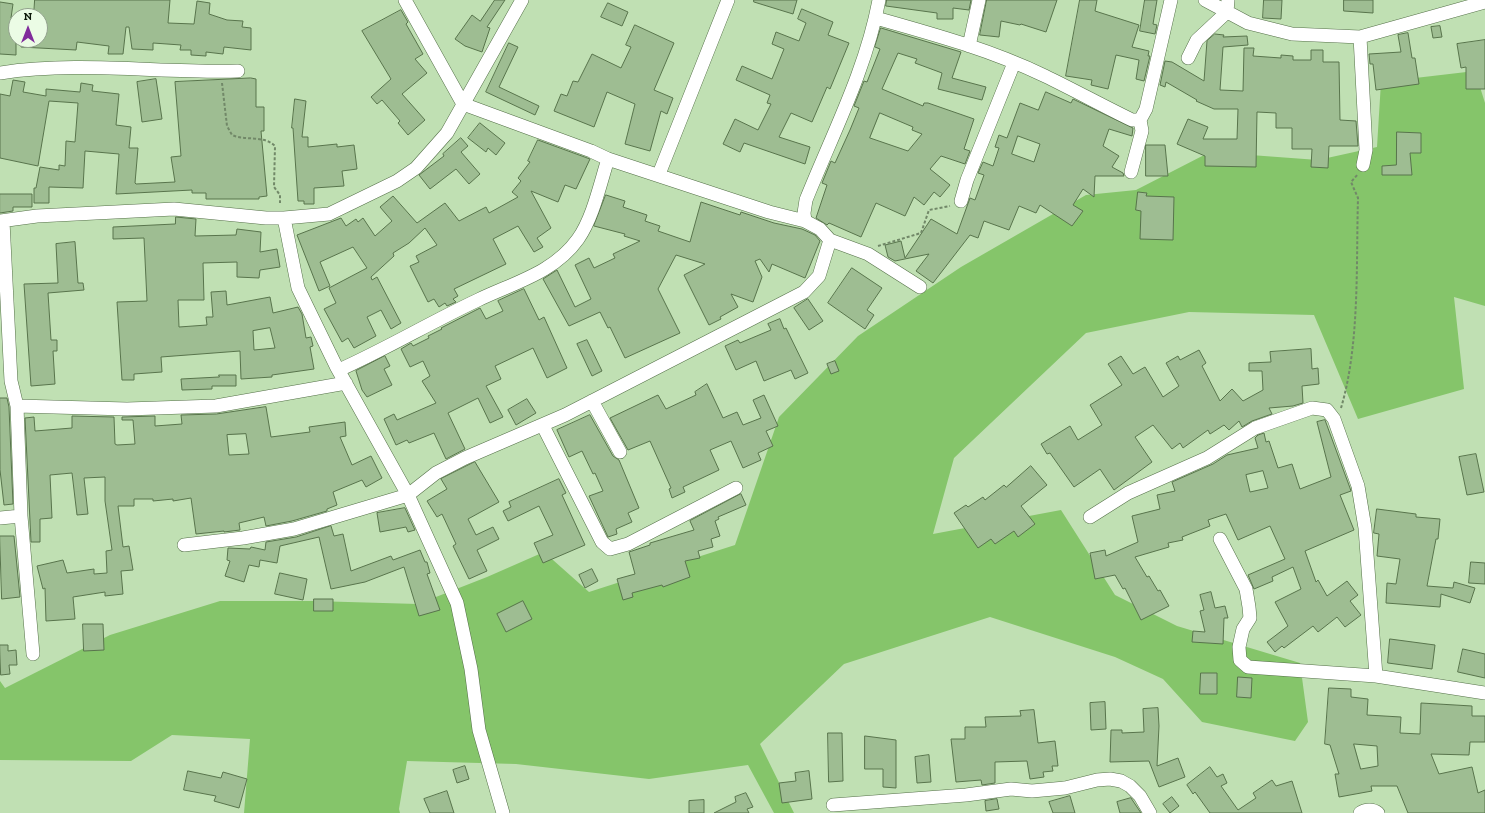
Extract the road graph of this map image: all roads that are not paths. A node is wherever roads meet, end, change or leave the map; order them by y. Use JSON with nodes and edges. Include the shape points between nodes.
{"nodes":[{"id":1,"x":405,"y":0,"type":"edge"},
{"id":2,"x":522,"y":0,"type":"edge"},
{"id":3,"x":728,"y":0,"type":"edge"},
{"id":4,"x":879,"y":0,"type":"edge"},
{"id":5,"x":979,"y":0,"type":"edge"},
{"id":6,"x":1171,"y":0,"type":"edge"},
{"id":7,"x":1205,"y":0,"type":"edge"},
{"id":8,"x":1485,"y":2,"type":"edge"},
{"id":9,"x":1228,"y":6,"type":"edge"},
{"id":10,"x":876,"y":18,"type":"junction"},
{"id":11,"x":1360,"y":37,"type":"junction"},
{"id":12,"x":969,"y":46,"type":"junction"},
{"id":13,"x":1188,"y":58,"type":"dead end"},
{"id":14,"x":1014,"y":63,"type":"junction"},
{"id":15,"x":238,"y":71,"type":"dead end"},
{"id":16,"x":0,"y":73,"type":"edge"},
{"id":17,"x":463,"y":104,"type":"junction"},
{"id":18,"x":1140,"y":120,"type":"junction"},
{"id":19,"x":608,"y":159,"type":"junction"},
{"id":20,"x":1363,"y":165,"type":"road end"},
{"id":21,"x":1131,"y":172,"type":"dead end"},
{"id":22,"x":659,"y":174,"type":"junction"},
{"id":23,"x":961,"y":201,"type":"road end"},
{"id":24,"x":284,"y":218,"type":"junction"},
{"id":25,"x":1,"y":221,"type":"edge"},
{"id":26,"x":805,"y":221,"type":"junction"},
{"id":27,"x":830,"y":240,"type":"junction"},
{"id":28,"x":920,"y":287,"type":"dead end"},
{"id":29,"x":339,"y":370,"type":"junction"},
{"id":30,"x":5,"y":380,"type":"edge"},
{"id":31,"x":346,"y":383,"type":"junction"},
{"id":32,"x":592,"y":401,"type":"junction"},
{"id":33,"x":17,"y":406,"type":"junction"},
{"id":34,"x":543,"y":426,"type":"junction"},
{"id":35,"x":620,"y":452,"type":"dead end"},
{"id":36,"x":736,"y":488,"type":"dead end"},
{"id":37,"x":408,"y":495,"type":"junction"},
{"id":38,"x":21,"y":516,"type":"junction"},
{"id":39,"x":1090,"y":517,"type":"dead end"},
{"id":40,"x":0,"y":518,"type":"edge"},
{"id":41,"x":1220,"y":539,"type":"dead end"},
{"id":42,"x":184,"y":545,"type":"dead end"},
{"id":43,"x":33,"y":654,"type":"dead end"},
{"id":44,"x":1376,"y":676,"type":"junction"},
{"id":45,"x":1485,"y":693,"type":"edge"},
{"id":46,"x":833,"y":805,"type":"dead end"},
{"id":47,"x":503,"y":813,"type":"edge"},
{"id":48,"x":1150,"y":813,"type":"edge"},
{"id":49,"x":1360,"y":813,"type":"edge"},
{"id":50,"x":1378,"y":813,"type":"edge"}],
"edges":[{"from":1,"to":17,"type":"street"},
{"from":2,"to":17,"type":"street"},
{"from":3,"to":22,"type":"street"},
{"from":4,"to":10,"type":"street"},
{"from":5,"to":12,"type":"street"},
{"from":6,"to":18,"type":"street","via":[[1146,109]]},
{"from":7,"to":9,"type":"street"},
{"from":8,"to":11,"type":"street"},
{"from":9,"to":11,"type":"street","via":[[1248,23],[1292,34]]},
{"from":9,"to":13,"type":"street","via":[[1198,40]]},
{"from":10,"to":12,"type":"street"},
{"from":10,"to":26,"type":"street","via":[[856,82],[806,200]]},
{"from":11,"to":20,"type":"street","via":[[1366,150]]},
{"from":12,"to":14,"type":"street"},
{"from":14,"to":18,"type":"street","via":[[1045,75],[1132,120]]},
{"from":14,"to":23,"type":"street"},
{"from":15,"to":16,"type":"street","via":[[202,72],[91,66],[28,68]]},
{"from":17,"to":19,"type":"street"},
{"from":17,"to":24,"type":"street","via":[[447,133],[416,168],[397,181],[329,214]]},
{"from":18,"to":21,"type":"street","via":[[1142,131]]},
{"from":19,"to":22,"type":"street"},
{"from":19,"to":29,"type":"street","via":[[595,200],[578,239],[560,258],[535,275],[478,300]]},
{"from":22,"to":26,"type":"street","via":[[769,212]]},
{"from":24,"to":25,"type":"street","via":[[174,208],[36,216]]},
{"from":24,"to":29,"type":"street","via":[[298,288]]},
{"from":25,"to":30,"type":"street"},
{"from":26,"to":27,"type":"street","via":[[820,229]]},
{"from":27,"to":28,"type":"street","via":[[868,254]]},
{"from":27,"to":32,"type":"street","via":[[819,276],[804,292]]},
{"from":29,"to":31,"type":"street"},
{"from":30,"to":33,"type":"street"},
{"from":31,"to":33,"type":"street","via":[[216,406],[127,409]]},
{"from":31,"to":37,"type":"street"},
{"from":32,"to":34,"type":"street"},
{"from":32,"to":35,"type":"street"},
{"from":33,"to":38,"type":"street"},
{"from":34,"to":36,"type":"street","via":[[602,542],[610,549],[628,544]]},
{"from":34,"to":37,"type":"street","via":[[465,458],[436,473]]},
{"from":37,"to":42,"type":"street","via":[[294,529]]},
{"from":37,"to":47,"type":"street","via":[[457,603],[471,669],[479,730]]},
{"from":38,"to":40,"type":"street"},
{"from":38,"to":43,"type":"street"},
{"from":39,"to":44,"type":"street","via":[[1128,493],[1207,458],[1256,428],[1312,408],[1327,410],[1334,419],[1358,486],[1364,528]]},
{"from":41,"to":44,"type":"street","via":[[1246,589],[1249,607],[1250,618],[1243,629],[1239,647],[1240,660],[1248,667],[1256,669]]},
{"from":44,"to":45,"type":"street"},
{"from":46,"to":48,"type":"street","via":[[966,795],[993,790],[1045,790],[1110,779],[1130,786],[1140,796]]},
{"from":49,"to":50,"type":"street","via":[[1364,810],[1374,810]]}]}
